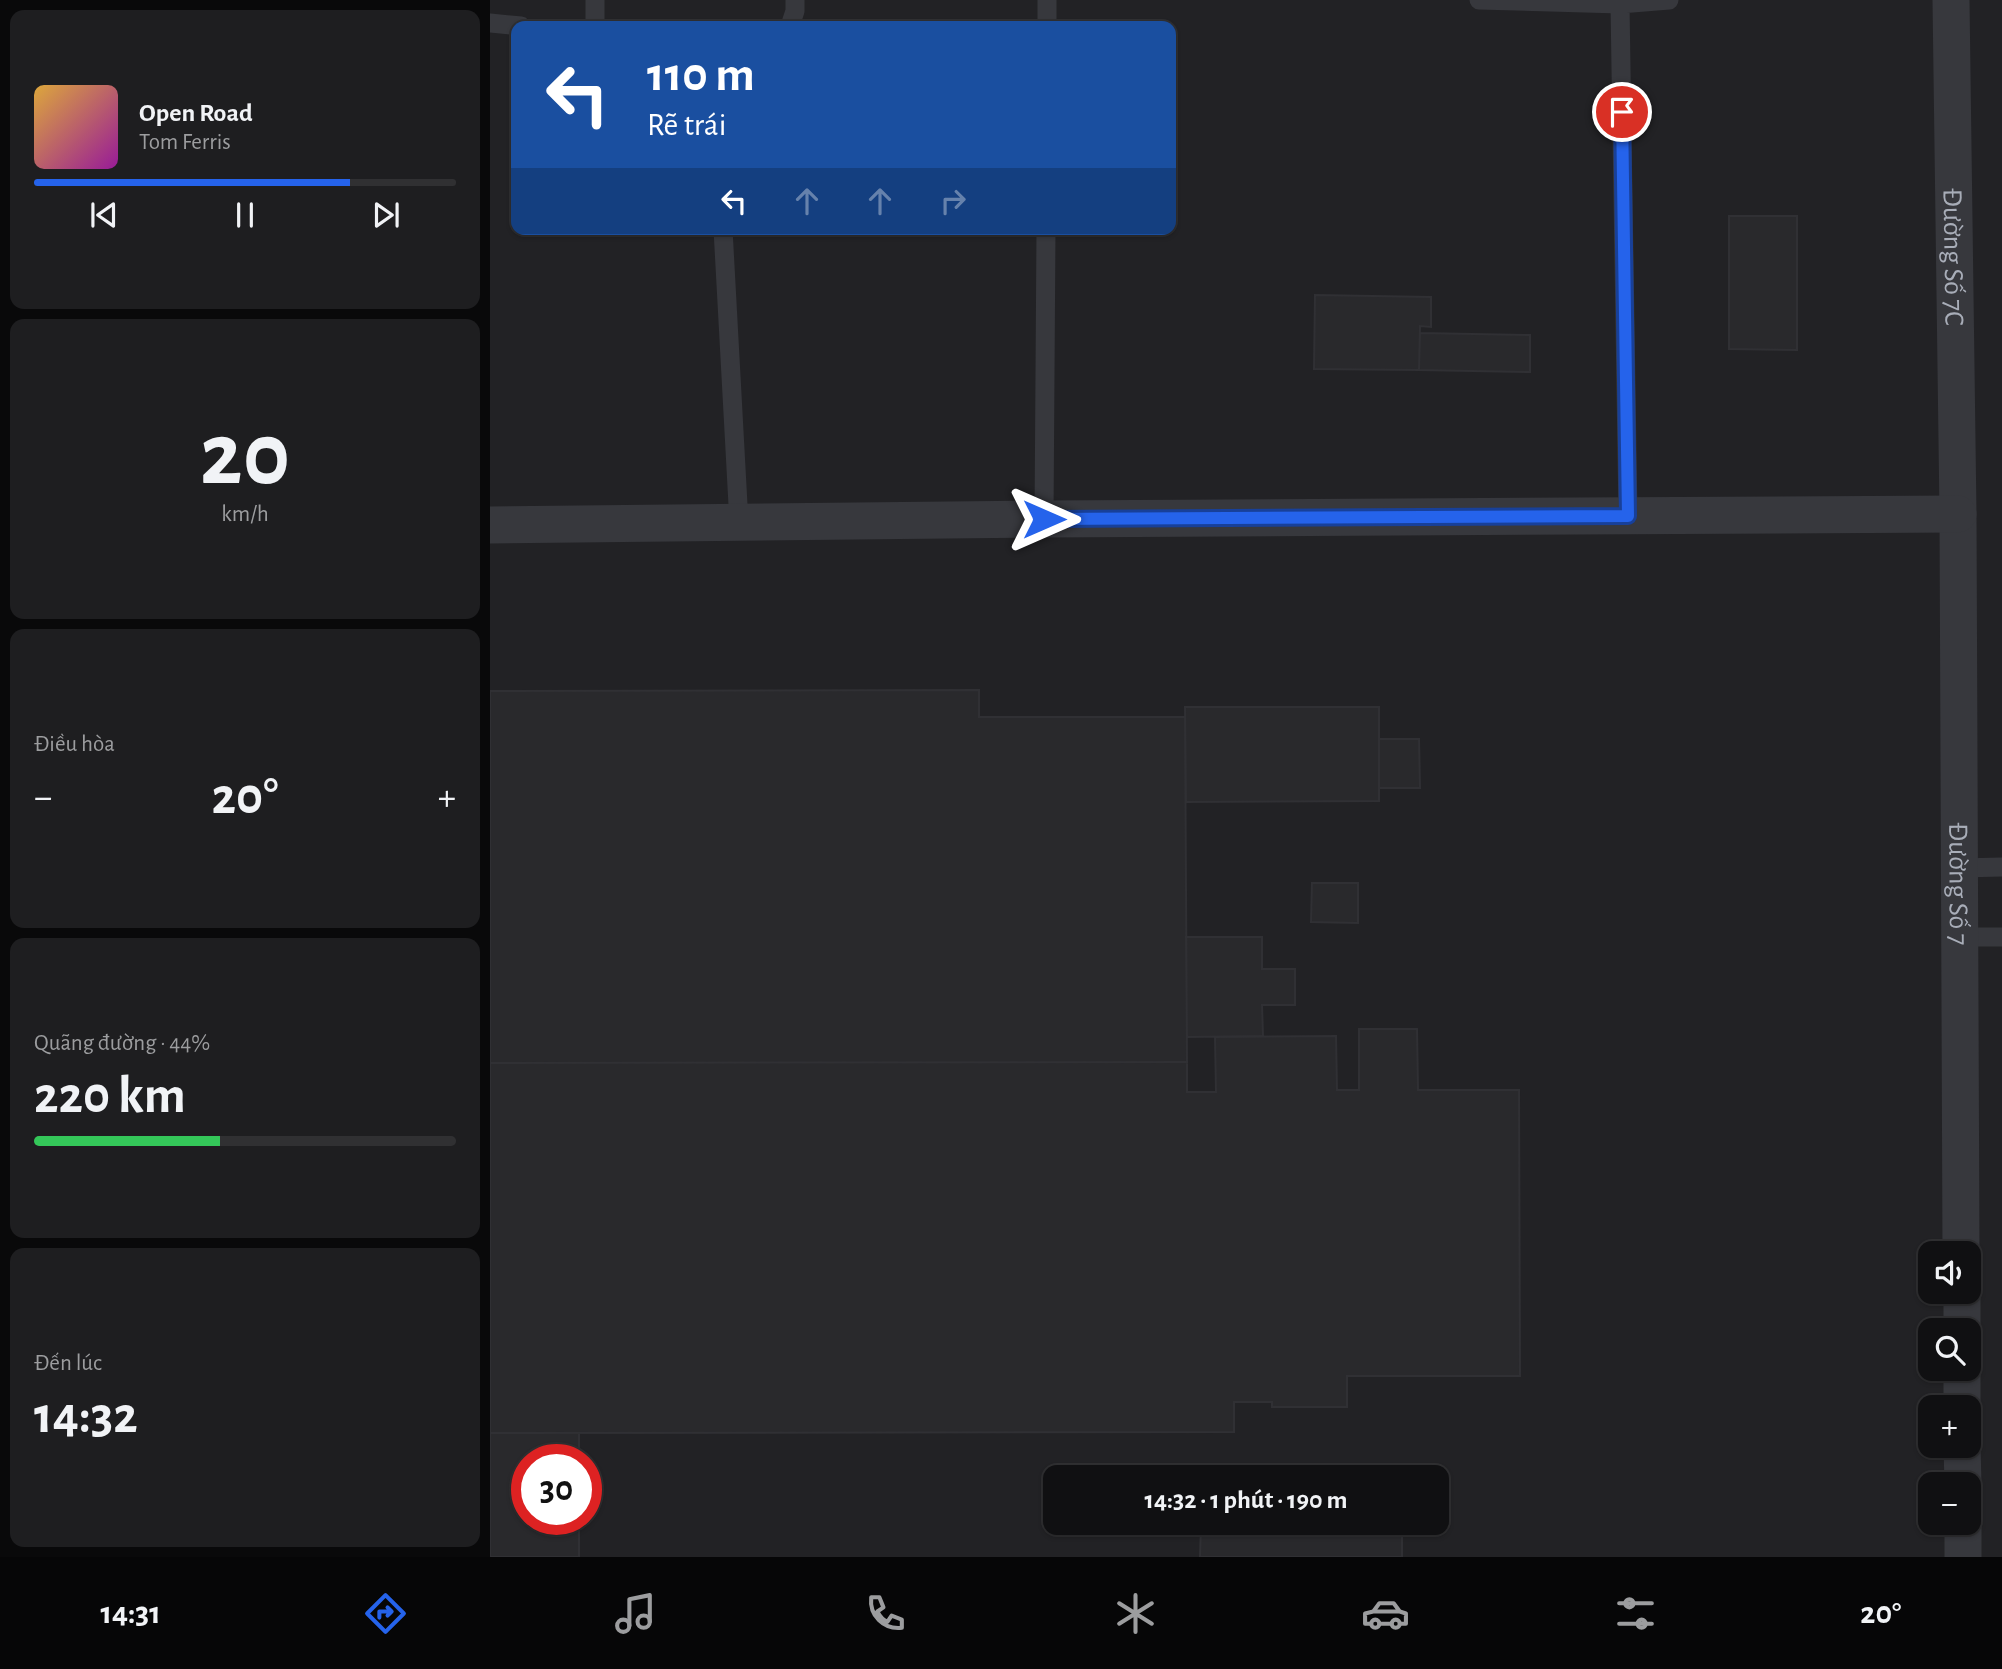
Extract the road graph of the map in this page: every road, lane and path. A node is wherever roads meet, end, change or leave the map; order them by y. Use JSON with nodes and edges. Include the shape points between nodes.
{"nodes":[{"id":1,"x":595,"y":0,"type":"edge"},
{"id":2,"x":795,"y":0,"type":"edge"},
{"id":3,"x":1047,"y":0,"type":"edge"},
{"id":4,"x":1479,"y":0,"type":"edge"},
{"id":5,"x":1669,"y":0,"type":"edge"},
{"id":6,"x":1951,"y":0,"type":"edge"},
{"id":7,"x":1514,"y":1,"type":"edge"},
{"id":8,"x":1620,"y":4,"type":"junction"},
{"id":9,"x":595,"y":21,"type":"edge"},
{"id":10,"x":792,"y":21,"type":"edge"},
{"id":11,"x":1047,"y":21,"type":"edge"},
{"id":12,"x":490,"y":23,"type":"edge"},
{"id":13,"x":511,"y":25,"type":"edge"},
{"id":14,"x":723,"y":235,"type":"edge"},
{"id":15,"x":1046,"y":235,"type":"edge"},
{"id":16,"x":1958,"y":514,"type":"junction"},
{"id":17,"x":1628,"y":516,"type":"junction"},
{"id":18,"x":1044,"y":519,"type":"junction"},
{"id":19,"x":739,"y":523,"type":"junction"},
{"id":20,"x":490,"y":525,"type":"edge"},
{"id":21,"x":1960,"y":867,"type":"junction"},
{"id":22,"x":2002,"y":867,"type":"edge"},
{"id":23,"x":1960,"y":937,"type":"junction"},
{"id":24,"x":2002,"y":937,"type":"edge"},
{"id":25,"x":1961,"y":1241,"type":"edge"},
{"id":26,"x":1963,"y":1535,"type":"edge"},
{"id":27,"x":1963,"y":1557,"type":"edge"}],
"edges":[{"from":1,"to":9,"type":"lane"},
{"from":2,"to":10,"type":"lane"},
{"from":3,"to":11,"type":"lane"},
{"from":4,"to":7,"type":"lane"},
{"from":5,"to":8,"type":"lane"},
{"from":6,"to":16,"type":"street","name":"Đường Số 7C"},
{"from":7,"to":8,"type":"lane"},
{"from":8,"to":17,"type":"lane"},
{"from":12,"to":13,"type":"lane"},
{"from":14,"to":19,"type":"lane"},
{"from":15,"to":18,"type":"lane"},
{"from":16,"to":17,"type":"street"},
{"from":16,"to":21,"type":"street","name":"Đường Số 7"},
{"from":17,"to":18,"type":"street"},
{"from":18,"to":19,"type":"street"},
{"from":19,"to":20,"type":"street"},
{"from":21,"to":22,"type":"lane"},
{"from":21,"to":23,"type":"street","name":"Đường Số 7"},
{"from":23,"to":24,"type":"lane"},
{"from":23,"to":25,"type":"street","name":"Đường Số 7"},
{"from":26,"to":27,"type":"street"}]}
